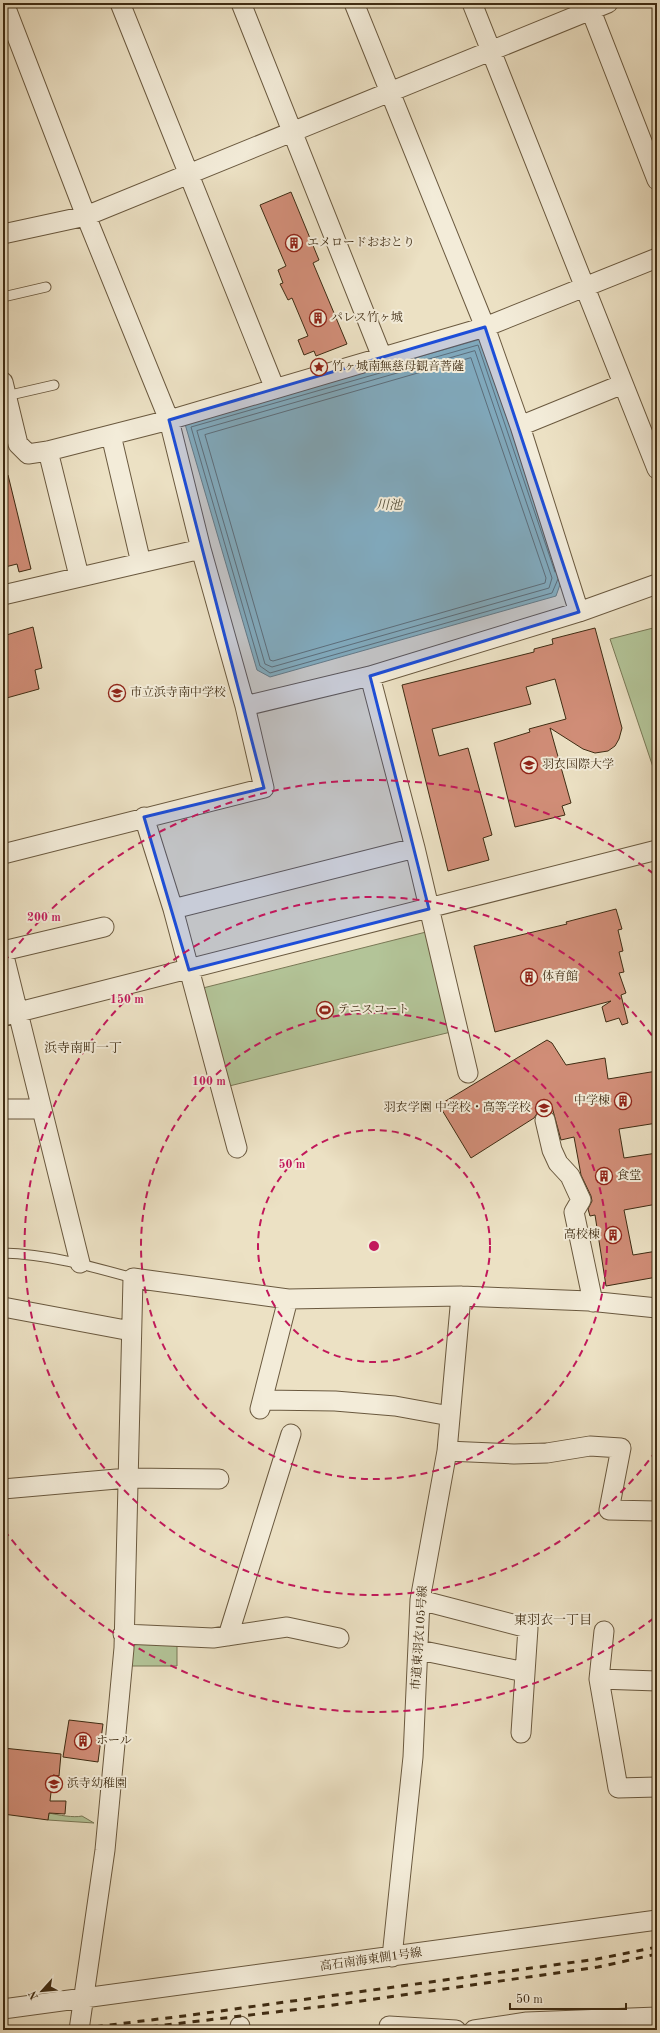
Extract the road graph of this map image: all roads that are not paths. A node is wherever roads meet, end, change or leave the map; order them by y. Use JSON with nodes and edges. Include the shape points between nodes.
{"nodes":[{"id":1,"x":4,"y":3,"type":"edge"},
{"id":2,"x":120,"y":3,"type":"edge"},
{"id":3,"x":241,"y":3,"type":"edge"},
{"id":4,"x":354,"y":3,"type":"edge"},
{"id":5,"x":472,"y":3,"type":"edge"},
{"id":6,"x":608,"y":3,"type":"edge"},
{"id":7,"x":589,"y":6,"type":"edge"},
{"id":8,"x":491,"y":50,"type":"junction"},
{"id":9,"x":389,"y":91,"type":"junction"},
{"id":10,"x":292,"y":131,"type":"junction"},
{"id":11,"x":188,"y":174,"type":"junction"},
{"id":12,"x":657,"y":180,"type":"edge"},
{"id":13,"x":86,"y":216,"type":"junction"},
{"id":14,"x":3,"y":234,"type":"edge"},
{"id":15,"x":657,"y":258,"type":"edge"},
{"id":16,"x":585,"y":286,"type":"junction"},
{"id":17,"x":46,"y":287,"type":"dead end"},
{"id":18,"x":3,"y":297,"type":"edge"},
{"id":19,"x":485,"y":327,"type":"junction"},
{"id":20,"x":382,"y":357,"type":"junction"},
{"id":21,"x":623,"y":384,"type":"junction"},
{"id":22,"x":54,"y":385,"type":"dead end"},
{"id":23,"x":275,"y":388,"type":"junction"},
{"id":24,"x":5,"y":389,"type":"edge"},
{"id":25,"x":169,"y":420,"type":"junction"},
{"id":26,"x":520,"y":426,"type":"junction"},
{"id":27,"x":111,"y":435,"type":"junction"},
{"id":28,"x":10,"y":446,"type":"edge"},
{"id":29,"x":48,"y":451,"type":"junction"},
{"id":30,"x":657,"y":469,"type":"edge"},
{"id":31,"x":200,"y":549,"type":"junction"},
{"id":32,"x":141,"y":562,"type":"junction"},
{"id":33,"x":79,"y":576,"type":"junction"},
{"id":34,"x":657,"y":584,"type":"edge"},
{"id":35,"x":3,"y":595,"type":"edge"},
{"id":36,"x":579,"y":612,"type":"junction"},
{"id":37,"x":370,"y":676,"type":"junction"},
{"id":38,"x":245,"y":706,"type":"junction"},
{"id":39,"x":144,"y":817,"type":"junction"},
{"id":40,"x":415,"y":848,"type":"junction"},
{"id":41,"x":657,"y":850,"type":"edge"},
{"id":42,"x":3,"y":854,"type":"edge"},
{"id":43,"x":173,"y":909,"type":"junction"},
{"id":44,"x":429,"y":909,"type":"junction"},
{"id":45,"x":104,"y":927,"type":"dead end"},
{"id":46,"x":3,"y":952,"type":"edge"},
{"id":47,"x":189,"y":970,"type":"junction"},
{"id":48,"x":10,"y":1015,"type":"edge"},
{"id":49,"x":468,"y":1073,"type":"dead end"},
{"id":50,"x":3,"y":1109,"type":"edge"},
{"id":51,"x":42,"y":1109,"type":"junction"},
{"id":52,"x":545,"y":1120,"type":"dead end"},
{"id":53,"x":237,"y":1148,"type":"dead end"},
{"id":54,"x":3,"y":1253,"type":"edge"},
{"id":55,"x":80,"y":1263,"type":"junction"},
{"id":56,"x":133,"y":1278,"type":"junction"},
{"id":57,"x":460,"y":1296,"type":"junction"},
{"id":58,"x":288,"y":1298,"type":"junction"},
{"id":59,"x":593,"y":1302,"type":"junction"},
{"id":60,"x":3,"y":1306,"type":"edge"},
{"id":61,"x":657,"y":1308,"type":"edge"},
{"id":62,"x":131,"y":1332,"type":"junction"},
{"id":63,"x":450,"y":1416,"type":"junction"},
{"id":64,"x":291,"y":1434,"type":"dead end"},
{"id":65,"x":447,"y":1451,"type":"junction"},
{"id":66,"x":128,"y":1478,"type":"junction"},
{"id":67,"x":219,"y":1479,"type":"dead end"},
{"id":68,"x":3,"y":1490,"type":"edge"},
{"id":69,"x":657,"y":1511,"type":"edge"},
{"id":70,"x":420,"y":1600,"type":"junction"},
{"id":71,"x":604,"y":1631,"type":"dead end"},
{"id":72,"x":123,"y":1634,"type":"junction"},
{"id":73,"x":228,"y":1636,"type":"junction"},
{"id":74,"x":339,"y":1638,"type":"dead end"},
{"id":75,"x":419,"y":1650,"type":"junction"},
{"id":76,"x":525,"y":1672,"type":"junction"},
{"id":77,"x":599,"y":1679,"type":"junction"},
{"id":78,"x":657,"y":1682,"type":"edge"},
{"id":79,"x":521,"y":1733,"type":"dead end"},
{"id":80,"x":657,"y":1787,"type":"edge"},
{"id":81,"x":657,"y":1920,"type":"edge"},
{"id":82,"x":392,"y":1957,"type":"junction"},
{"id":83,"x":85,"y":1998,"type":"junction"},
{"id":84,"x":3,"y":2009,"type":"edge"},
{"id":85,"x":657,"y":2017,"type":"edge"},
{"id":86,"x":562,"y":2025,"type":"edge"},
{"id":87,"x":79,"y":2030,"type":"edge"},
{"id":88,"x":389,"y":2030,"type":"edge"},
{"id":89,"x":456,"y":2030,"type":"edge"},
{"id":90,"x":474,"y":2030,"type":"edge"}],
"edges":[{"from":1,"to":13,"type":"street"},
{"from":2,"to":11,"type":"street"},
{"from":3,"to":10,"type":"street"},
{"from":4,"to":9,"type":"street"},
{"from":5,"to":8,"type":"street"},
{"from":6,"to":7,"type":"street"},
{"from":7,"to":8,"type":"street"},
{"from":7,"to":12,"type":"street"},
{"from":8,"to":9,"type":"street"},
{"from":8,"to":16,"type":"street"},
{"from":9,"to":10,"type":"street"},
{"from":9,"to":19,"type":"street"},
{"from":10,"to":11,"type":"street"},
{"from":10,"to":20,"type":"street"},
{"from":11,"to":13,"type":"street"},
{"from":11,"to":23,"type":"street"},
{"from":13,"to":14,"type":"street"},
{"from":13,"to":25,"type":"street"},
{"from":15,"to":16,"type":"street"},
{"from":16,"to":19,"type":"street"},
{"from":16,"to":21,"type":"street"},
{"from":17,"to":18,"type":"lane"},
{"from":19,"to":20,"type":"street"},
{"from":19,"to":26,"type":"street"},
{"from":20,"to":23,"type":"street"},
{"from":21,"to":26,"type":"street"},
{"from":21,"to":30,"type":"street"},
{"from":22,"to":24,"type":"lane"},
{"from":23,"to":25,"type":"street"},
{"from":24,"to":28,"type":"street"},
{"from":25,"to":27,"type":"street"},
{"from":25,"to":31,"type":"street"},
{"from":26,"to":36,"type":"street"},
{"from":27,"to":29,"type":"street"},
{"from":27,"to":32,"type":"street"},
{"from":28,"to":29,"type":"street","via":[[28,454]]},
{"from":29,"to":33,"type":"street"},
{"from":31,"to":32,"type":"street"},
{"from":31,"to":38,"type":"street"},
{"from":32,"to":33,"type":"street"},
{"from":33,"to":35,"type":"street"},
{"from":34,"to":36,"type":"street"},
{"from":36,"to":37,"type":"street"},
{"from":37,"to":38,"type":"street"},
{"from":37,"to":40,"type":"street"},
{"from":38,"to":39,"type":"street","via":[[264,788]]},
{"from":39,"to":42,"type":"street"},
{"from":39,"to":43,"type":"street"},
{"from":40,"to":43,"type":"street"},
{"from":40,"to":44,"type":"street"},
{"from":41,"to":44,"type":"street"},
{"from":43,"to":47,"type":"street"},
{"from":44,"to":47,"type":"street"},
{"from":44,"to":49,"type":"street"},
{"from":45,"to":46,"type":"street"},
{"from":46,"to":48,"type":"street"},
{"from":47,"to":48,"type":"street"},
{"from":47,"to":53,"type":"street"},
{"from":48,"to":51,"type":"street"},
{"from":50,"to":51,"type":"street"},
{"from":51,"to":55,"type":"street"},
{"from":52,"to":59,"type":"street","via":[[552,1150],[558,1163],[570,1176],[581,1200],[574,1212]]},
{"from":54,"to":55,"type":"lane"},
{"from":55,"to":56,"type":"lane"},
{"from":56,"to":58,"type":"street"},
{"from":56,"to":62,"type":"street"},
{"from":57,"to":58,"type":"street"},
{"from":57,"to":59,"type":"street"},
{"from":57,"to":63,"type":"street","name":"市道東羽衣105号線"},
{"from":58,"to":63,"type":"street","via":[[261,1404],[335,1401],[395,1406]]},
{"from":59,"to":61,"type":"street"},
{"from":60,"to":62,"type":"street"},
{"from":62,"to":66,"type":"street"},
{"from":63,"to":65,"type":"street","name":"市道東羽衣105号線"},
{"from":64,"to":73,"type":"street"},
{"from":65,"to":69,"type":"street","via":[[514,1454],[547,1453],[590,1446],[621,1448],[609,1510]]},
{"from":65,"to":70,"type":"street","name":"市道東羽衣105号線"},
{"from":66,"to":67,"type":"street"},
{"from":66,"to":68,"type":"street"},
{"from":66,"to":72,"type":"street"},
{"from":70,"to":75,"type":"street","name":"市道東羽衣105号線"},
{"from":70,"to":76,"type":"street","via":[[528,1628]]},
{"from":71,"to":77,"type":"street"},
{"from":72,"to":73,"type":"street","via":[[213,1638]]},
{"from":72,"to":83,"type":"street","via":[[124,1648],[104,1850]]},
{"from":73,"to":74,"type":"street","via":[[287,1627]]},
{"from":75,"to":76,"type":"street"},
{"from":75,"to":82,"type":"street","name":"市道東羽衣105号線","via":[[413,1757]]},
{"from":76,"to":79,"type":"street"},
{"from":77,"to":78,"type":"street"},
{"from":77,"to":80,"type":"street","via":[[618,1788]]},
{"from":81,"to":82,"type":"street","name":"高石南海東側1号線"},
{"from":82,"to":83,"type":"street","name":"高石南海東側1号線"},
{"from":83,"to":84,"type":"street","name":"高石南海東側1号線"},
{"from":83,"to":87,"type":"street"},
{"from":85,"to":86,"type":"street"},
{"from":86,"to":90,"type":"street","via":[[528,2022]]},
{"from":88,"to":89,"type":"street","via":[[389,2026]]}]}
